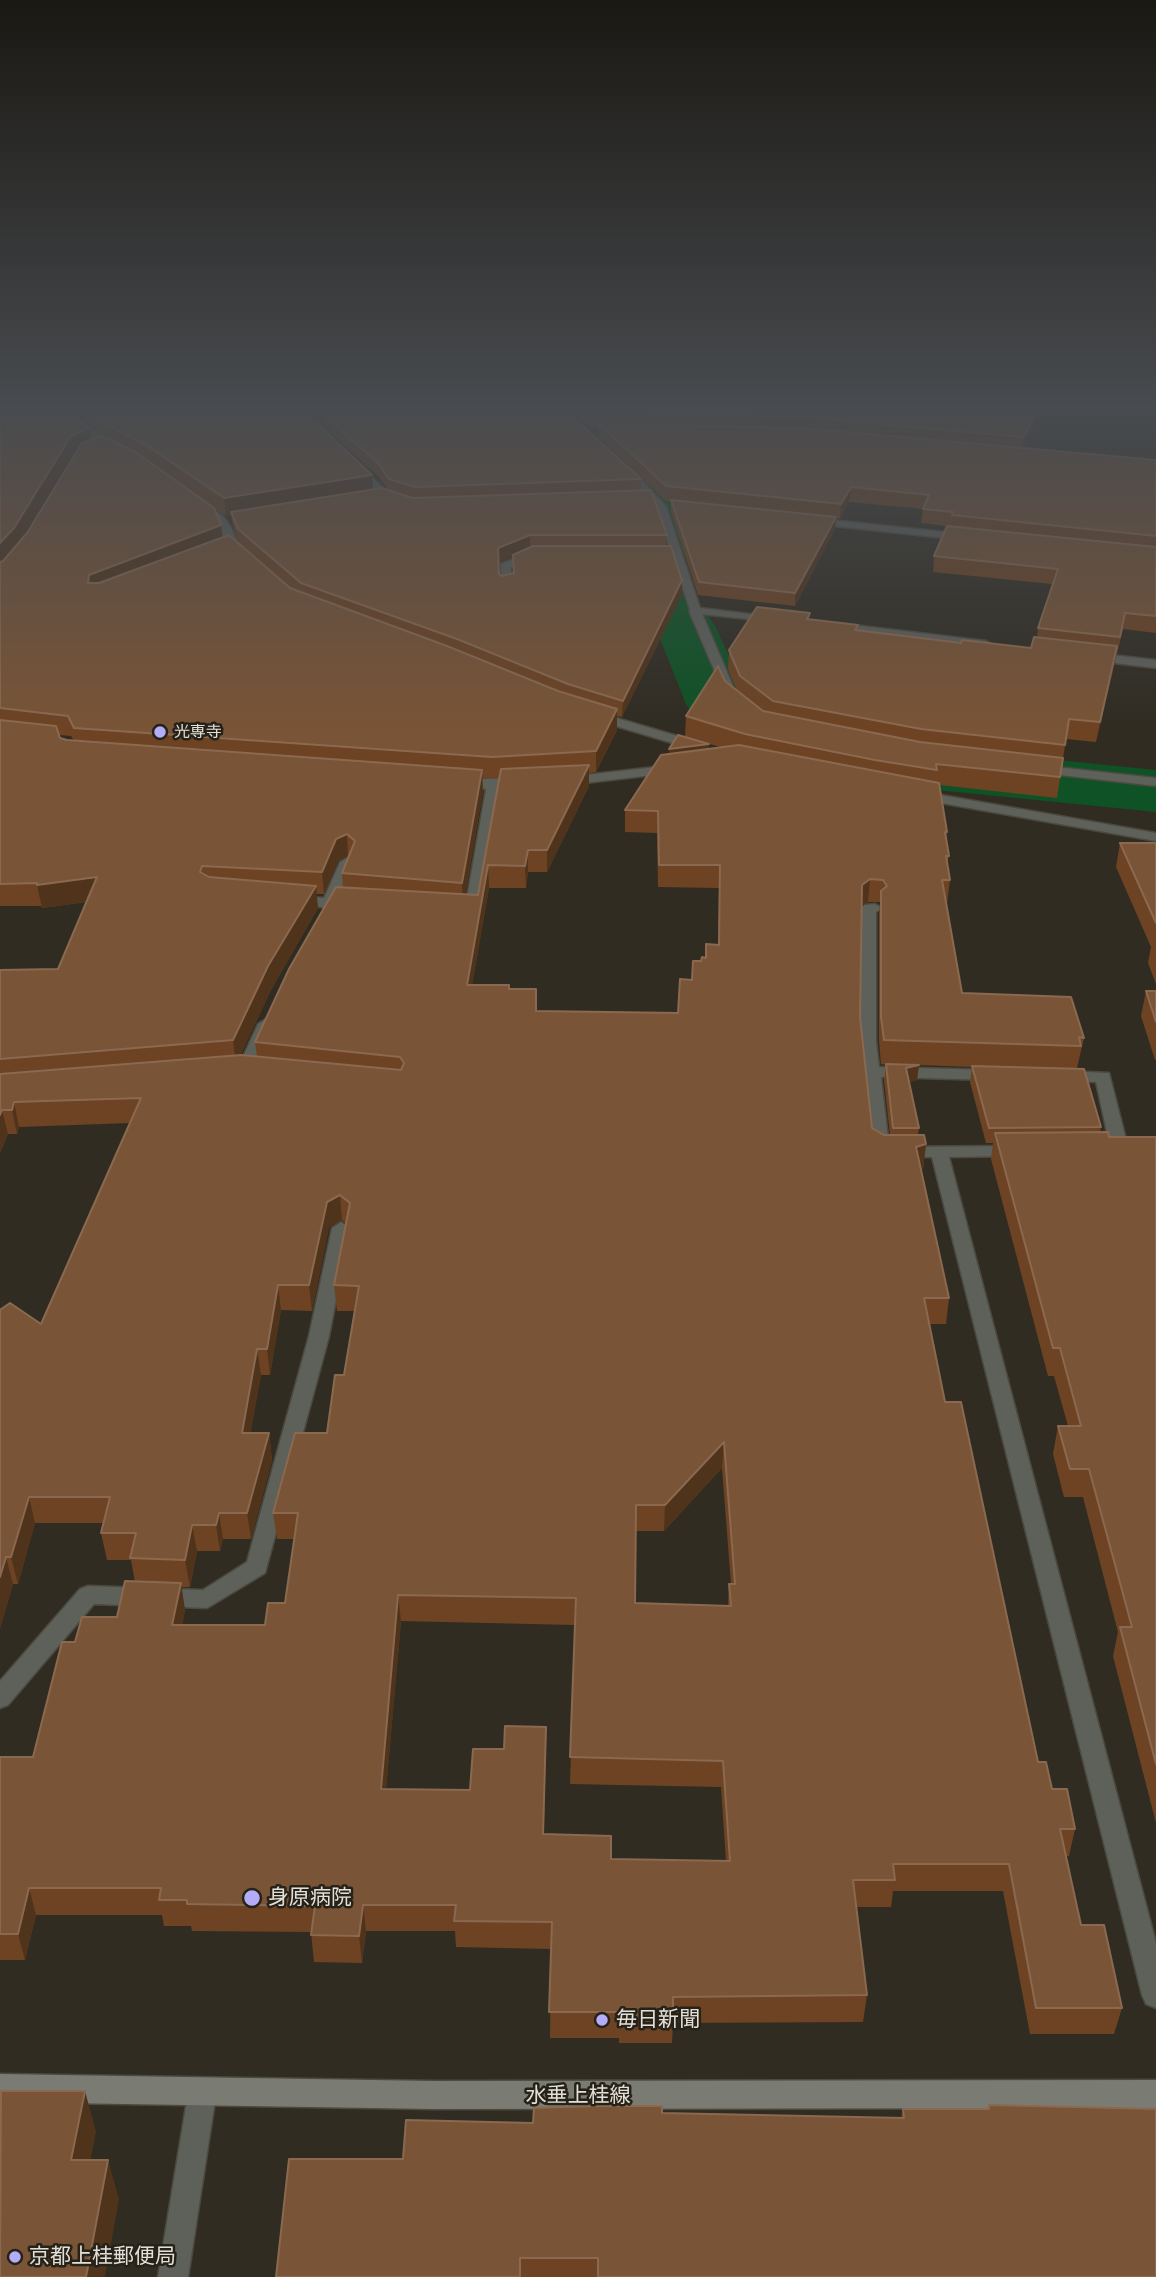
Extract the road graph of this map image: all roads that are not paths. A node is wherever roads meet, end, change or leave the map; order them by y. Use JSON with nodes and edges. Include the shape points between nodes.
{"nodes":[{"id":1,"x":219,"y":514,"type":"edge"},
{"id":2,"x":663,"y":514,"type":"edge"},
{"id":3,"x":799,"y":520,"type":"edge"},
{"id":4,"x":977,"y":538,"type":"edge"},
{"id":5,"x":544,"y":555,"type":"edge"},
{"id":6,"x":664,"y":555,"type":"edge"},
{"id":7,"x":677,"y":555,"type":"junction"},
{"id":8,"x":251,"y":562,"type":"edge"},
{"id":9,"x":506,"y":587,"type":"edge"},
{"id":10,"x":695,"y":611,"type":"junction"},
{"id":11,"x":790,"y":622,"type":"edge"},
{"id":12,"x":817,"y":625,"type":"edge"},
{"id":13,"x":993,"y":646,"type":"edge"},
{"id":14,"x":1075,"y":655,"type":"edge"},
{"id":15,"x":1156,"y":664,"type":"edge"},
{"id":16,"x":732,"y":699,"type":"edge"},
{"id":17,"x":588,"y":714,"type":"edge"},
{"id":18,"x":715,"y":752,"type":"edge"},
{"id":19,"x":689,"y":767,"type":"edge"},
{"id":20,"x":1024,"y":767,"type":"edge"},
{"id":21,"x":1156,"y":782,"type":"edge"},
{"id":22,"x":451,"y":783,"type":"edge"},
{"id":23,"x":493,"y":785,"type":"junction"},
{"id":24,"x":900,"y":792,"type":"edge"},
{"id":25,"x":1156,"y":837,"type":"edge"},
{"id":26,"x":346,"y":862,"type":"edge"},
{"id":27,"x":278,"y":899,"type":"edge"},
{"id":28,"x":331,"y":903,"type":"junction"},
{"id":29,"x":369,"y":906,"type":"edge"},
{"id":30,"x":875,"y":908,"type":"dead end"},
{"id":31,"x":459,"y":912,"type":"edge"},
{"id":32,"x":318,"y":925,"type":"edge"},
{"id":33,"x":270,"y":1014,"type":"edge"},
{"id":34,"x":871,"y":1072,"type":"junction"},
{"id":35,"x":244,"y":1073,"type":"edge"},
{"id":36,"x":1007,"y":1075,"type":"edge"},
{"id":37,"x":1048,"y":1076,"type":"edge"},
{"id":38,"x":939,"y":1151,"type":"junction"},
{"id":39,"x":1036,"y":1151,"type":"edge"},
{"id":40,"x":1142,"y":1151,"type":"edge"},
{"id":41,"x":341,"y":1228,"type":"dead end"},
{"id":42,"x":0,"y":1698,"type":"edge"},
{"id":43,"x":1156,"y":1996,"type":"edge"},
{"id":44,"x":0,"y":2088,"type":"edge"},
{"id":45,"x":202,"y":2094,"type":"junction"},
{"id":46,"x":1156,"y":2094,"type":"edge"},
{"id":47,"x":173,"y":2277,"type":"edge"}],
"edges":[{"from":1,"to":8,"type":"street","via":[[230,521],[226,548]]},
{"from":2,"to":7,"type":"street"},
{"from":3,"to":4,"type":"street"},
{"from":5,"to":9,"type":"street","via":[[531,555],[505,566]]},
{"from":6,"to":7,"type":"street"},
{"from":7,"to":10,"type":"street"},
{"from":10,"to":11,"type":"street"},
{"from":10,"to":16,"type":"street"},
{"from":12,"to":13,"type":"street"},
{"from":14,"to":15,"type":"street"},
{"from":17,"to":18,"type":"street"},
{"from":19,"to":23,"type":"street","via":[[578,781]]},
{"from":20,"to":21,"type":"street"},
{"from":22,"to":23,"type":"street"},
{"from":23,"to":31,"type":"street","via":[[472,914]]},
{"from":24,"to":25,"type":"street"},
{"from":26,"to":28,"type":"street"},
{"from":27,"to":28,"type":"street"},
{"from":28,"to":29,"type":"street"},
{"from":28,"to":32,"type":"street"},
{"from":30,"to":34,"type":"street","via":[[869,908]]},
{"from":33,"to":35,"type":"street"},
{"from":34,"to":36,"type":"street"},
{"from":34,"to":38,"type":"street","via":[[881,1152]]},
{"from":37,"to":40,"type":"street","via":[[1103,1077],[1113,1151]]},
{"from":38,"to":39,"type":"street"},
{"from":38,"to":43,"type":"street"},
{"from":41,"to":42,"type":"street","via":[[319,1336],[257,1567],[207,1599],[89,1595]]},
{"from":44,"to":45,"type":"main road","name":"水垂上桂線"},
{"from":45,"to":46,"type":"main road","name":"水垂上桂線"},
{"from":45,"to":47,"type":"street"}]}
